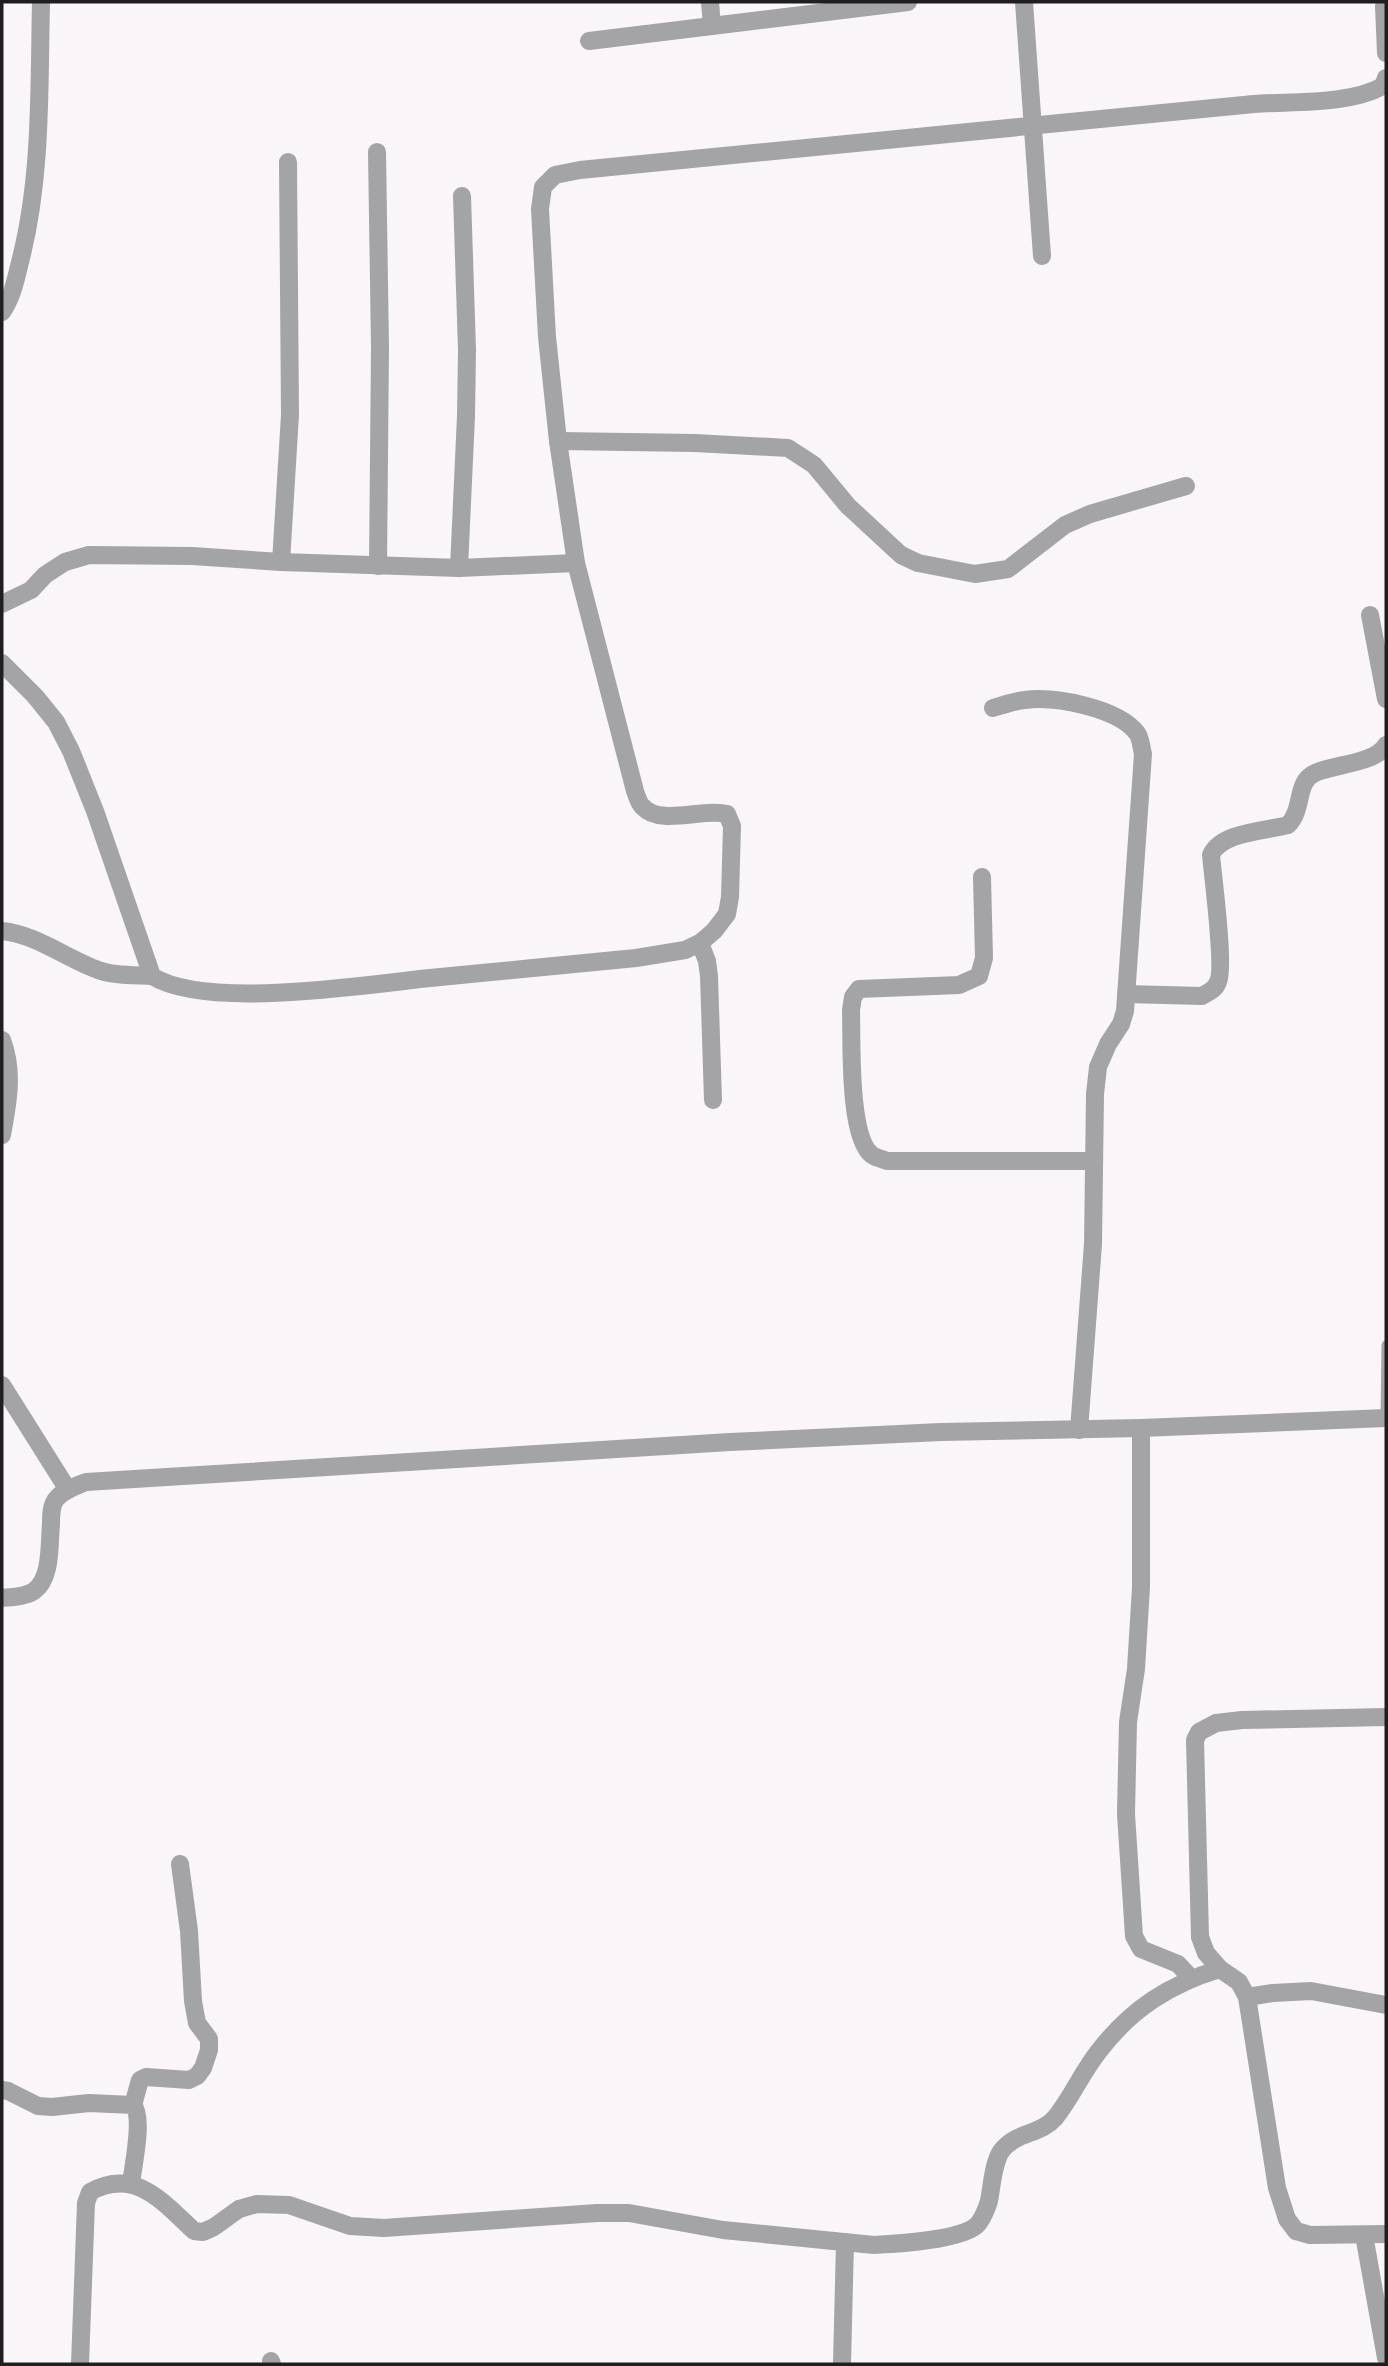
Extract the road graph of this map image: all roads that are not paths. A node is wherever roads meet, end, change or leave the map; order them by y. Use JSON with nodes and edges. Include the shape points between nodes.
{"nodes":[{"id":1,"x":41,"y":2,"type":"edge"},
{"id":2,"x":710,"y":2,"type":"edge"},
{"id":3,"x":908,"y":2,"type":"edge"},
{"id":4,"x":1024,"y":2,"type":"edge"},
{"id":5,"x":1386,"y":2,"type":"edge"},
{"id":6,"x":809,"y":7,"type":"edge"},
{"id":7,"x":712,"y":26,"type":"junction"},
{"id":8,"x":589,"y":41,"type":"dead end"},
{"id":9,"x":1386,"y":53,"type":"edge"},
{"id":10,"x":1386,"y":78,"type":"edge"},
{"id":11,"x":1032,"y":126,"type":"junction"},
{"id":12,"x":377,"y":152,"type":"dead end"},
{"id":13,"x":288,"y":162,"type":"dead end"},
{"id":14,"x":462,"y":196,"type":"dead end"},
{"id":15,"x":1042,"y":256,"type":"dead end"},
{"id":16,"x":2,"y":312,"type":"edge"},
{"id":17,"x":558,"y":441,"type":"junction"},
{"id":18,"x":1186,"y":486,"type":"dead end"},
{"id":19,"x":281,"y":562,"type":"junction"},
{"id":20,"x":576,"y":563,"type":"junction"},
{"id":21,"x":378,"y":566,"type":"junction"},
{"id":22,"x":459,"y":568,"type":"junction"},
{"id":23,"x":2,"y":604,"type":"edge"},
{"id":24,"x":1370,"y":615,"type":"dead end"},
{"id":25,"x":2,"y":663,"type":"edge"},
{"id":26,"x":1386,"y":699,"type":"edge"},
{"id":27,"x":993,"y":708,"type":"dead end"},
{"id":28,"x":1386,"y":745,"type":"edge"},
{"id":29,"x":982,"y":877,"type":"dead end"},
{"id":30,"x":2,"y":932,"type":"edge"},
{"id":31,"x":700,"y":943,"type":"junction"},
{"id":32,"x":152,"y":976,"type":"junction"},
{"id":33,"x":1126,"y":994,"type":"junction"},
{"id":34,"x":2,"y":1040,"type":"edge"},
{"id":35,"x":713,"y":1100,"type":"dead end"},
{"id":36,"x":2,"y":1135,"type":"edge"},
{"id":37,"x":1094,"y":1161,"type":"junction"},
{"id":38,"x":1386,"y":1345,"type":"edge"},
{"id":39,"x":2,"y":1385,"type":"edge"},
{"id":40,"x":1386,"y":1419,"type":"edge"},
{"id":41,"x":1142,"y":1428,"type":"junction"},
{"id":42,"x":1079,"y":1430,"type":"junction"},
{"id":43,"x":68,"y":1490,"type":"junction"},
{"id":44,"x":2,"y":1598,"type":"edge"},
{"id":45,"x":1386,"y":1717,"type":"edge"},
{"id":46,"x":180,"y":1864,"type":"dead end"},
{"id":47,"x":1220,"y":1969,"type":"junction"},
{"id":48,"x":1191,"y":1978,"type":"junction"},
{"id":49,"x":1247,"y":1997,"type":"junction"},
{"id":50,"x":1386,"y":2005,"type":"edge"},
{"id":51,"x":2,"y":2090,"type":"edge"},
{"id":52,"x":133,"y":2105,"type":"junction"},
{"id":53,"x":131,"y":2184,"type":"junction"},
{"id":54,"x":1386,"y":2234,"type":"edge"},
{"id":55,"x":1364,"y":2235,"type":"junction"},
{"id":56,"x":845,"y":2242,"type":"junction"},
{"id":57,"x":1386,"y":2358,"type":"edge"},
{"id":58,"x":80,"y":2364,"type":"edge"},
{"id":59,"x":842,"y":2364,"type":"edge"}],
"edges":[{"from":1,"to":16,"type":"street","via":[[38,137],[27,236]]},
{"from":2,"to":7,"type":"street"},
{"from":3,"to":6,"type":"street"},
{"from":4,"to":11,"type":"street"},
{"from":5,"to":9,"type":"street"},
{"from":6,"to":7,"type":"street"},
{"from":7,"to":8,"type":"street"},
{"from":10,"to":11,"type":"street","via":[[1383,86],[1370,93],[1342,98]]},
{"from":11,"to":15,"type":"street"},
{"from":11,"to":17,"type":"street","via":[[555,175],[543,187],[540,209]]},
{"from":12,"to":21,"type":"street"},
{"from":13,"to":19,"type":"street","via":[[290,415]]},
{"from":14,"to":22,"type":"street","via":[[467,350]]},
{"from":17,"to":18,"type":"street","via":[[788,448],[814,465],[848,506],[901,555],[918,563],[975,574],[1008,569],[1065,525],[1090,514]]},
{"from":17,"to":20,"type":"street"},
{"from":19,"to":21,"type":"street"},
{"from":19,"to":23,"type":"street","via":[[89,555],[65,562],[31,590]]},
{"from":20,"to":22,"type":"street"},
{"from":20,"to":31,"type":"street","via":[[642,807],[654,815],[716,811],[727,814],[732,826],[727,914]]},
{"from":21,"to":22,"type":"street"},
{"from":24,"to":26,"type":"street"},
{"from":25,"to":32,"type":"street","via":[[49,713],[71,751]]},
{"from":27,"to":33,"type":"street","via":[[1026,700],[1061,701],[1122,719],[1139,735],[1143,754]]},
{"from":28,"to":33,"type":"street","via":[[1382,752],[1313,773],[1304,781],[1295,817],[1288,825],[1226,839],[1215,846],[1211,855],[1220,962],[1213,991],[1202,996]]},
{"from":29,"to":37,"type":"street","via":[[984,958],[979,976],[959,985],[859,989],[853,997],[855,1114],[862,1141],[872,1155],[887,1161]]},
{"from":30,"to":32,"type":"street","via":[[34,941],[94,969]]},
{"from":31,"to":32,"type":"street","via":[[636,958],[289,992],[201,991],[165,984]]},
{"from":31,"to":35,"type":"street","via":[[709,976]]},
{"from":33,"to":37,"type":"street","via":[[1121,1024],[1098,1067]]},
{"from":34,"to":36,"type":"street","via":[[9,1095]]},
{"from":37,"to":42,"type":"street","via":[[1093,1244]]},
{"from":38,"to":40,"type":"lane"},
{"from":39,"to":43,"type":"street"},
{"from":40,"to":41,"type":"street"},
{"from":41,"to":42,"type":"street"},
{"from":41,"to":48,"type":"street","via":[[1140,1587],[1126,1801],[1134,1936],[1141,1949],[1178,1964]]},
{"from":42,"to":43,"type":"street","via":[[718,1443],[106,1480]]},
{"from":43,"to":44,"type":"street","via":[[56,1499],[52,1511],[47,1566],[41,1581],[34,1591]]},
{"from":45,"to":47,"type":"street","via":[[1242,1720],[1216,1723],[1199,1732],[1195,1740],[1200,1937]]},
{"from":46,"to":52,"type":"street","via":[[192,2001],[197,2023],[209,2039],[209,2050],[203,2068],[190,2080],[140,2080]]},
{"from":47,"to":48,"type":"street"},
{"from":47,"to":49,"type":"street","via":[[1239,1982]]},
{"from":48,"to":56,"type":"street","via":[[1155,1996],[1119,2028],[1055,2118],[1041,2130],[1009,2143],[999,2154],[988,2206],[978,2225],[957,2235],[897,2245]]},
{"from":49,"to":50,"type":"street","via":[[1311,1991]]},
{"from":49,"to":55,"type":"street","via":[[1277,2188],[1287,2219],[1296,2231],[1310,2235]]},
{"from":51,"to":52,"type":"street","via":[[38,2106]]},
{"from":52,"to":53,"type":"street","via":[[138,2122]]},
{"from":53,"to":56,"type":"street","via":[[145,2188],[194,2231],[203,2232],[239,2209],[257,2204],[289,2205],[350,2226],[384,2228],[629,2213],[723,2230]]},
{"from":53,"to":58,"type":"street","via":[[101,2185],[90,2192],[86,2203]]},
{"from":54,"to":55,"type":"street"},
{"from":55,"to":57,"type":"street"},
{"from":56,"to":59,"type":"street"}]}
